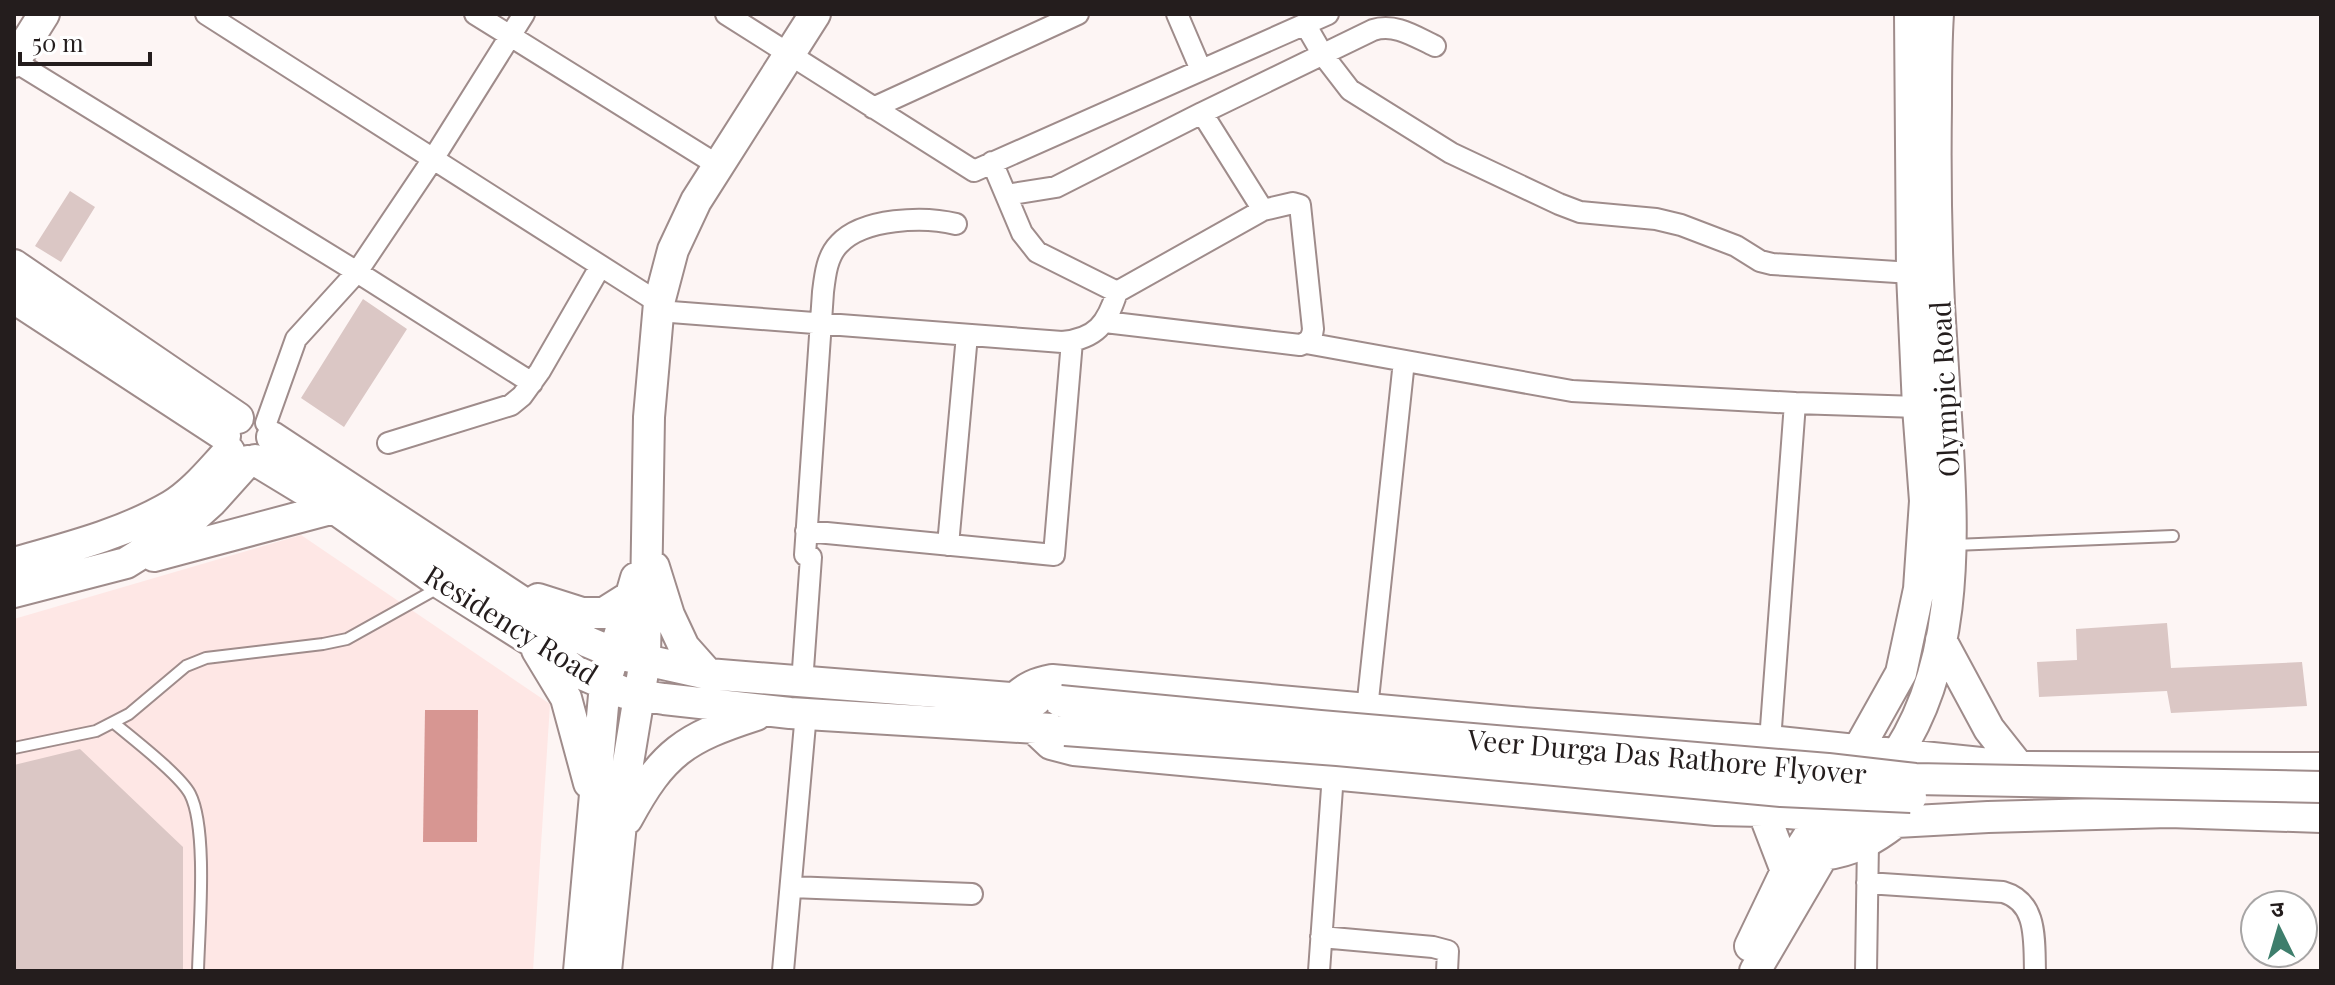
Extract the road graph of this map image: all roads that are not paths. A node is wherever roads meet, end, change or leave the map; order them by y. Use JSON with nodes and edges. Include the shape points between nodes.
{"nodes":[{"id":1,"x":44,"y":14,"type":"edge"},
{"id":2,"x":206,"y":14,"type":"edge"},
{"id":3,"x":475,"y":14,"type":"edge"},
{"id":4,"x":524,"y":14,"type":"edge"},
{"id":5,"x":726,"y":14,"type":"edge"},
{"id":6,"x":815,"y":14,"type":"edge"},
{"id":7,"x":1078,"y":14,"type":"edge"},
{"id":8,"x":1177,"y":14,"type":"edge"},
{"id":9,"x":1328,"y":14,"type":"edge"},
{"id":10,"x":1910,"y":14,"type":"edge"},
{"id":11,"x":1938,"y":14,"type":"edge"},
{"id":12,"x":1305,"y":24,"type":"junction"},
{"id":13,"x":510,"y":37,"type":"junction"},
{"id":14,"x":1435,"y":46,"type":"dead end"},
{"id":15,"x":789,"y":55,"type":"junction"},
{"id":16,"x":1323,"y":55,"type":"junction"},
{"id":17,"x":14,"y":61,"type":"edge"},
{"id":18,"x":1201,"y":70,"type":"junction"},
{"id":19,"x":873,"y":108,"type":"junction"},
{"id":20,"x":1202,"y":113,"type":"junction"},
{"id":21,"x":433,"y":159,"type":"junction"},
{"id":22,"x":992,"y":162,"type":"junction"},
{"id":23,"x":719,"y":166,"type":"junction"},
{"id":24,"x":1006,"y":195,"type":"junction"},
{"id":25,"x":1263,"y":210,"type":"junction"},
{"id":26,"x":956,"y":224,"type":"dead end"},
{"id":27,"x":14,"y":265,"type":"edge"},
{"id":28,"x":600,"y":267,"type":"junction"},
{"id":29,"x":357,"y":272,"type":"junction"},
{"id":30,"x":1912,"y":273,"type":"junction"},
{"id":31,"x":1117,"y":292,"type":"junction"},
{"id":32,"x":14,"y":298,"type":"edge"},
{"id":33,"x":658,"y":307,"type":"junction"},
{"id":34,"x":1105,"y":322,"type":"junction"},
{"id":35,"x":821,"y":324,"type":"junction"},
{"id":36,"x":967,"y":335,"type":"junction"},
{"id":37,"x":1072,"y":341,"type":"junction"},
{"id":38,"x":1306,"y":343,"type":"junction"},
{"id":39,"x":1404,"y":361,"type":"junction"},
{"id":40,"x":532,"y":383,"type":"junction"},
{"id":41,"x":1795,"y":403,"type":"junction"},
{"id":42,"x":1918,"y":407,"type":"junction"},
{"id":43,"x":248,"y":441,"type":"junction"},
{"id":44,"x":388,"y":443,"type":"dead end"},
{"id":45,"x":334,"y":508,"type":"junction"},
{"id":46,"x":806,"y":531,"type":"junction"},
{"id":47,"x":2173,"y":536,"type":"dead end"},
{"id":48,"x":646,"y":542,"type":"junction"},
{"id":49,"x":948,"y":545,"type":"junction"},
{"id":50,"x":1952,"y":545,"type":"junction"},
{"id":51,"x":14,"y":563,"type":"edge"},
{"id":52,"x":126,"y":563,"type":"junction"},
{"id":53,"x":495,"y":583,"type":"junction"},
{"id":54,"x":443,"y":585,"type":"junction"},
{"id":55,"x":14,"y":592,"type":"edge"},
{"id":56,"x":631,"y":596,"type":"junction"},
{"id":57,"x":530,"y":639,"type":"junction"},
{"id":58,"x":1941,"y":640,"type":"junction"},
{"id":59,"x":614,"y":653,"type":"junction"},
{"id":60,"x":645,"y":660,"type":"junction"},
{"id":61,"x":708,"y":674,"type":"junction"},
{"id":62,"x":802,"y":683,"type":"junction"},
{"id":63,"x":605,"y":684,"type":"junction"},
{"id":64,"x":641,"y":696,"type":"junction"},
{"id":65,"x":1015,"y":698,"type":"junction"},
{"id":66,"x":1367,"y":709,"type":"junction"},
{"id":67,"x":798,"y":713,"type":"junction"},
{"id":68,"x":1062,"y":716,"type":"junction"},
{"id":69,"x":114,"y":723,"type":"junction"},
{"id":70,"x":1034,"y":728,"type":"junction"},
{"id":71,"x":1770,"y":741,"type":"junction"},
{"id":72,"x":14,"y":748,"type":"edge"},
{"id":73,"x":1857,"y":750,"type":"junction"},
{"id":74,"x":1897,"y":755,"type":"junction"},
{"id":75,"x":2019,"y":767,"type":"junction"},
{"id":76,"x":2321,"y":768,"type":"edge"},
{"id":77,"x":1333,"y":774,"type":"junction"},
{"id":78,"x":2321,"y":787,"type":"edge"},
{"id":79,"x":595,"y":808,"type":"junction"},
{"id":80,"x":2321,"y":808,"type":"edge"},
{"id":81,"x":1763,"y":811,"type":"junction"},
{"id":82,"x":1836,"y":816,"type":"junction"},
{"id":83,"x":2011,"y":817,"type":"junction"},
{"id":84,"x":2321,"y":817,"type":"edge"},
{"id":85,"x":1896,"y":822,"type":"junction"},
{"id":86,"x":620,"y":832,"type":"junction"},
{"id":87,"x":1868,"y":842,"type":"junction"},
{"id":88,"x":1823,"y":855,"type":"junction"},
{"id":89,"x":1786,"y":871,"type":"junction"},
{"id":90,"x":1867,"y":883,"type":"junction"},
{"id":91,"x":791,"y":887,"type":"junction"},
{"id":92,"x":972,"y":894,"type":"dead end"},
{"id":93,"x":1321,"y":937,"type":"junction"},
{"id":94,"x":198,"y":971,"type":"edge"},
{"id":95,"x":579,"y":971,"type":"edge"},
{"id":96,"x":606,"y":971,"type":"edge"},
{"id":97,"x":783,"y":971,"type":"edge"},
{"id":98,"x":1319,"y":971,"type":"edge"},
{"id":99,"x":1447,"y":971,"type":"edge"},
{"id":100,"x":1745,"y":971,"type":"edge"},
{"id":101,"x":1755,"y":971,"type":"edge"},
{"id":102,"x":1866,"y":971,"type":"edge"},
{"id":103,"x":2035,"y":971,"type":"edge"}],
"edges":[{"from":1,"to":17,"type":"street"},
{"from":2,"to":21,"type":"street"},
{"from":3,"to":13,"type":"street"},
{"from":4,"to":13,"type":"street"},
{"from":5,"to":15,"type":"street"},
{"from":6,"to":15,"type":"street"},
{"from":7,"to":19,"type":"street"},
{"from":8,"to":18,"type":"street"},
{"from":9,"to":12,"type":"street"},
{"from":10,"to":30,"type":"street","name":"Olympic Road"},
{"from":11,"to":50,"type":"street","name":"Olympic Road","via":[[1937,257]]},
{"from":12,"to":16,"type":"street"},
{"from":12,"to":18,"type":"street"},
{"from":13,"to":21,"type":"street"},
{"from":13,"to":23,"type":"street"},
{"from":14,"to":16,"type":"street","via":[[1383,27]]},
{"from":15,"to":19,"type":"street"},
{"from":15,"to":23,"type":"street"},
{"from":16,"to":20,"type":"street"},
{"from":16,"to":30,"type":"street","via":[[1350,90],[1451,153],[1569,208],[1681,225],[1772,264]]},
{"from":17,"to":29,"type":"street"},
{"from":18,"to":22,"type":"street"},
{"from":19,"to":22,"type":"street","via":[[974,171]]},
{"from":20,"to":24,"type":"street","via":[[1056,187]]},
{"from":20,"to":25,"type":"street"},
{"from":21,"to":28,"type":"street"},
{"from":21,"to":29,"type":"street"},
{"from":22,"to":24,"type":"street"},
{"from":23,"to":33,"type":"street","via":[[673,250]]},
{"from":24,"to":31,"type":"street","via":[[1022,233],[1037,252]]},
{"from":25,"to":31,"type":"street"},
{"from":25,"to":38,"type":"street","via":[[1300,205],[1313,329]]},
{"from":26,"to":35,"type":"street","via":[[908,219],[848,237],[828,265]]},
{"from":27,"to":43,"type":"street","name":"Residency Road"},
{"from":28,"to":33,"type":"street"},
{"from":28,"to":40,"type":"street"},
{"from":29,"to":40,"type":"street"},
{"from":29,"to":43,"type":"street","via":[[296,339]]},
{"from":30,"to":42,"type":"street","name":"Olympic Road"},
{"from":31,"to":34,"type":"street"},
{"from":32,"to":43,"type":"street","name":"Residency Road"},
{"from":33,"to":35,"type":"street"},
{"from":33,"to":48,"type":"street"},
{"from":34,"to":37,"type":"street","via":[[1081,341]]},
{"from":34,"to":38,"type":"street"},
{"from":35,"to":36,"type":"street"},
{"from":35,"to":46,"type":"street"},
{"from":36,"to":37,"type":"street"},
{"from":36,"to":49,"type":"street"},
{"from":37,"to":49,"type":"street","via":[[1054,555]]},
{"from":38,"to":39,"type":"street"},
{"from":39,"to":41,"type":"street","via":[[1572,391]]},
{"from":39,"to":66,"type":"street"},
{"from":40,"to":44,"type":"street","via":[[511,405]]},
{"from":41,"to":42,"type":"street"},
{"from":41,"to":71,"type":"street"},
{"from":42,"to":73,"type":"street","name":"Olympic Road","via":[[1925,501],[1919,589],[1901,673]]},
{"from":43,"to":45,"type":"street","name":"Residency Road"},
{"from":43,"to":51,"type":"street","via":[[171,506],[106,536]]},
{"from":43,"to":52,"type":"street","via":[[212,501],[182,528]]},
{"from":43,"to":53,"type":"street","name":"Residency Road"},
{"from":45,"to":52,"type":"street"},
{"from":45,"to":54,"type":"street","name":"Residency Road"},
{"from":46,"to":49,"type":"street"},
{"from":46,"to":62,"type":"street","via":[[805,555],[811,557]]},
{"from":47,"to":50,"type":"lane"},
{"from":48,"to":56,"type":"street"},
{"from":48,"to":60,"type":"street"},
{"from":48,"to":61,"type":"street","via":[[684,647]]},
{"from":50,"to":58,"type":"street","name":"Olympic Road"},
{"from":52,"to":55,"type":"street"},
{"from":53,"to":56,"type":"street","via":[[582,613],[604,613]]},
{"from":53,"to":59,"type":"street","name":"Residency Road"},
{"from":54,"to":57,"type":"street","name":"Residency Road"},
{"from":54,"to":69,"type":"lane","via":[[347,639],[206,658],[186,666]]},
{"from":56,"to":59,"type":"street"},
{"from":57,"to":63,"type":"street","name":"Residency Road","via":[[575,671]]},
{"from":57,"to":79,"type":"street","via":[[566,698]]},
{"from":58,"to":74,"type":"street","name":"Olympic Road","via":[[1913,727]]},
{"from":58,"to":75,"type":"street","via":[[1989,729]]},
{"from":59,"to":60,"type":"street","name":"Residency Road"},
{"from":59,"to":63,"type":"street"},
{"from":60,"to":61,"type":"street","name":"Residency Road"},
{"from":60,"to":64,"type":"street"},
{"from":61,"to":62,"type":"street","name":"Residency Road"},
{"from":62,"to":65,"type":"street","name":"Residency Road"},
{"from":63,"to":64,"type":"street","name":"Residency Road"},
{"from":63,"to":79,"type":"street"},
{"from":64,"to":67,"type":"street","name":"Residency Road"},
{"from":64,"to":86,"type":"street"},
{"from":65,"to":66,"type":"street","via":[[1027,687],[1052,680]]},
{"from":65,"to":68,"type":"street","name":"Veer Durga Das Rathore Flyover"},
{"from":66,"to":71,"type":"street"},
{"from":67,"to":70,"type":"street","name":"Residency Road"},
{"from":67,"to":86,"type":"street","via":[[756,715],[682,746],[643,789]]},
{"from":67,"to":91,"type":"street"},
{"from":68,"to":70,"type":"street","name":"Veer Durga Das Rathore Flyover"},
{"from":68,"to":78,"type":"street","name":"Veer Durga Das Rathore Flyover","bridge":true,"via":[[1900,778]]},
{"from":68,"to":80,"type":"street","name":"Veer Durga Das Rathore Flyover","bridge":true,"via":[[1337,750],[1781,791]]},
{"from":69,"to":72,"type":"lane"},
{"from":69,"to":94,"type":"lane","via":[[190,794],[200,845]]},
{"from":70,"to":77,"type":"street","via":[[1051,744],[1074,750]]},
{"from":71,"to":73,"type":"street"},
{"from":73,"to":74,"type":"street"},
{"from":73,"to":82,"type":"street","name":"Olympic Road"},
{"from":74,"to":75,"type":"street"},
{"from":74,"to":82,"type":"street","name":"Olympic Road"},
{"from":75,"to":76,"type":"street"},
{"from":75,"to":83,"type":"street"},
{"from":77,"to":81,"type":"street"},
{"from":77,"to":93,"type":"street"},
{"from":79,"to":95,"type":"street"},
{"from":81,"to":82,"type":"street"},
{"from":81,"to":89,"type":"street"},
{"from":82,"to":85,"type":"street"},
{"from":82,"to":88,"type":"street"},
{"from":82,"to":89,"type":"street"},
{"from":83,"to":84,"type":"street","via":[[2169,812]]},
{"from":83,"to":85,"type":"street"},
{"from":85,"to":87,"type":"street"},
{"from":86,"to":96,"type":"street"},
{"from":87,"to":88,"type":"street"},
{"from":87,"to":90,"type":"street"},
{"from":88,"to":101,"type":"street"},
{"from":89,"to":100,"type":"street","via":[[1750,946]]},
{"from":90,"to":102,"type":"street"},
{"from":90,"to":103,"type":"street","via":[[2014,895],[2031,919]]},
{"from":91,"to":92,"type":"street"},
{"from":91,"to":97,"type":"street"},
{"from":93,"to":98,"type":"street"},
{"from":93,"to":99,"type":"street","via":[[1448,951]]}]}
